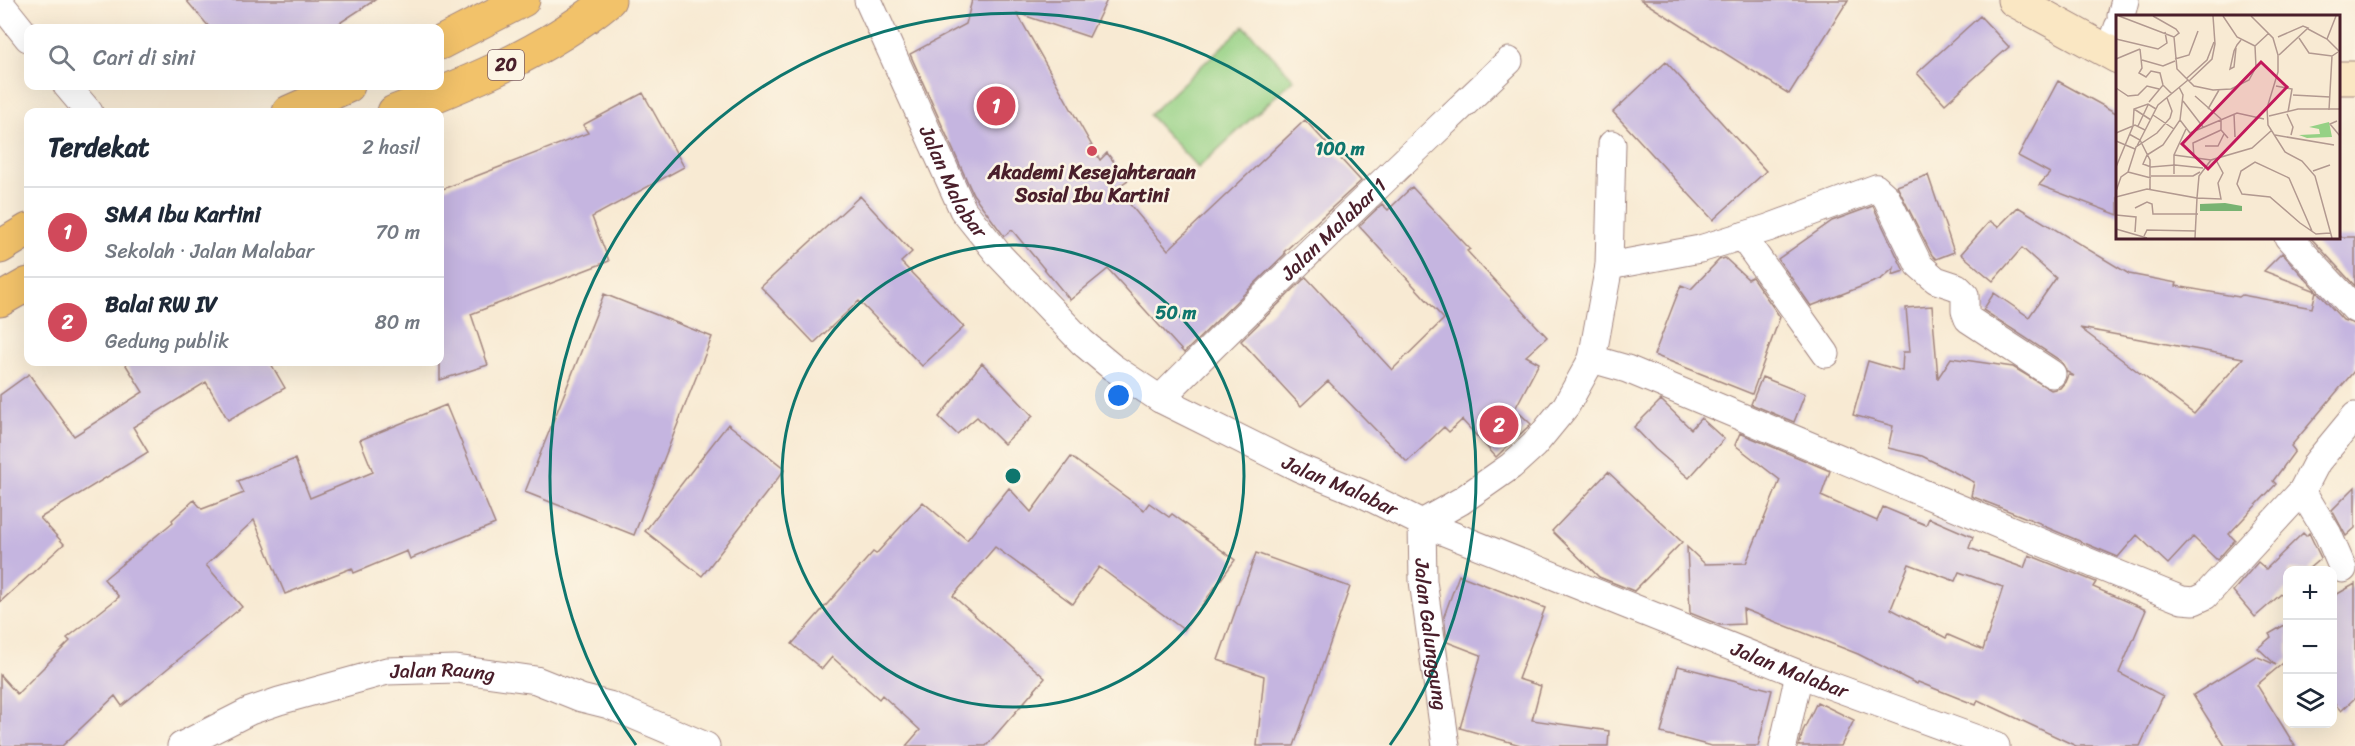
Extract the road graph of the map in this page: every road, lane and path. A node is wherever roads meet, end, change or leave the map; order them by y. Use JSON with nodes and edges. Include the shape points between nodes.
{"nodes":[{"id":1,"x":523,"y":0,"type":"edge"},
{"id":2,"x":609,"y":0,"type":"edge"},
{"id":3,"x":868,"y":0,"type":"edge"},
{"id":4,"x":2014,"y":0,"type":"edge"},
{"id":5,"x":2125,"y":0,"type":"edge"},
{"id":6,"x":0,"y":3,"type":"edge"},
{"id":7,"x":2121,"y":15,"type":"edge"},
{"id":8,"x":24,"y":33,"type":"edge"},
{"id":9,"x":444,"y":42,"type":"edge"},
{"id":10,"x":2115,"y":46,"type":"edge"},
{"id":11,"x":1509,"y":61,"type":"dead end"},
{"id":12,"x":70,"y":90,"type":"edge"},
{"id":13,"x":339,"y":90,"type":"edge"},
{"id":14,"x":86,"y":108,"type":"edge"},
{"id":15,"x":298,"y":108,"type":"edge"},
{"id":16,"x":404,"y":108,"type":"edge"},
{"id":17,"x":1612,"y":144,"type":"dead end"},
{"id":18,"x":24,"y":232,"type":"edge"},
{"id":19,"x":1742,"y":236,"type":"junction"},
{"id":20,"x":2289,"y":238,"type":"edge"},
{"id":21,"x":0,"y":247,"type":"edge"},
{"id":22,"x":1609,"y":266,"type":"junction"},
{"id":23,"x":24,"y":286,"type":"edge"},
{"id":24,"x":0,"y":300,"type":"edge"},
{"id":25,"x":2355,"y":309,"type":"edge"},
{"id":26,"x":1826,"y":354,"type":"dead end"},
{"id":27,"x":1592,"y":358,"type":"junction"},
{"id":28,"x":2052,"y":374,"type":"dead end"},
{"id":29,"x":1160,"y":399,"type":"junction"},
{"id":30,"x":2355,"y":416,"type":"edge"},
{"id":31,"x":2302,"y":491,"type":"junction"},
{"id":32,"x":1422,"y":523,"type":"junction"},
{"id":33,"x":2343,"y":570,"type":"dead end"},
{"id":34,"x":1799,"y":674,"type":"junction"},
{"id":35,"x":181,"y":746,"type":"edge"},
{"id":36,"x":706,"y":746,"type":"edge"},
{"id":37,"x":1446,"y":746,"type":"edge"},
{"id":38,"x":1783,"y":746,"type":"edge"},
{"id":39,"x":1996,"y":746,"type":"edge"}],
"edges":[{"from":1,"to":9,"type":"highway","number":"20"},
{"from":2,"to":16,"type":"highway","number":"20","via":[[515,62]]},
{"from":3,"to":29,"type":"street","name":"Jalan Malabar","via":[[963,210],[1000,256],[1082,342]]},
{"from":4,"to":10,"type":"main road"},
{"from":5,"to":7,"type":"street"},
{"from":6,"to":8,"type":"street"},
{"from":11,"to":29,"type":"street","name":"Jalan Malabar 1"},
{"from":12,"to":14,"type":"street"},
{"from":13,"to":15,"type":"highway"},
{"from":17,"to":22,"type":"street"},
{"from":18,"to":21,"type":"highway"},
{"from":19,"to":22,"type":"street","via":[[1700,249]]},
{"from":19,"to":26,"type":"street"},
{"from":19,"to":28,"type":"street","via":[[1879,189],[1919,265],[1936,280],[1957,287],[1965,295],[1968,319]]},
{"from":20,"to":25,"type":"street"},
{"from":22,"to":27,"type":"street"},
{"from":23,"to":24,"type":"highway"},
{"from":27,"to":31,"type":"street","via":[[1627,369],[2182,600],[2194,601],[2205,596]]},
{"from":27,"to":32,"type":"street","via":[[1566,406],[1534,445],[1461,501]]},
{"from":29,"to":32,"type":"street","name":"Jalan Malabar"},
{"from":30,"to":31,"type":"street","via":[[2317,462]]},
{"from":31,"to":33,"type":"street","via":[[2328,534]]},
{"from":32,"to":34,"type":"street","name":"Jalan Malabar"},
{"from":32,"to":37,"type":"street","name":"Jalan Galunggung","via":[[1423,581]]},
{"from":34,"to":38,"type":"street"},
{"from":34,"to":39,"type":"street","name":"Jalan Malabar"},
{"from":35,"to":36,"type":"street","name":"Jalan Raung","via":[[250,711],[279,701],[387,671],[456,669],[536,681],[609,705]]}]}
